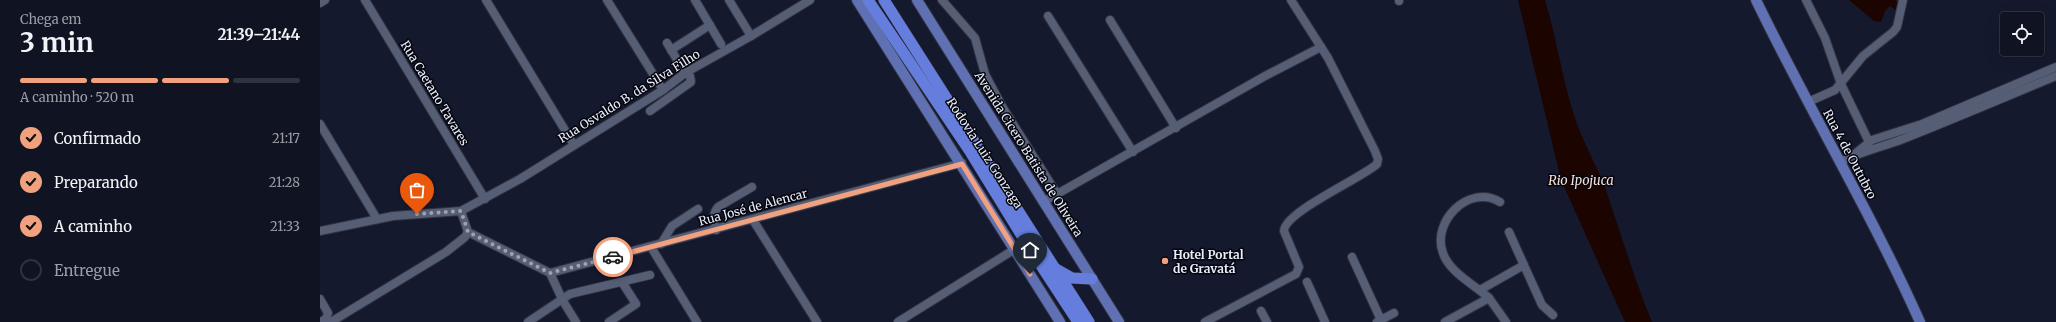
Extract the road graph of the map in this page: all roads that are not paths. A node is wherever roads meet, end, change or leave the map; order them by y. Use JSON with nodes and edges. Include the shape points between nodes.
{"nodes":[{"id":1,"x":325,"y":0,"type":"edge"},
{"id":2,"x":365,"y":0,"type":"edge"},
{"id":3,"x":486,"y":0,"type":"edge"},
{"id":4,"x":608,"y":0,"type":"edge"},
{"id":5,"x":695,"y":0,"type":"edge"},
{"id":6,"x":729,"y":0,"type":"edge"},
{"id":7,"x":810,"y":0,"type":"edge"},
{"id":8,"x":857,"y":0,"type":"edge"},
{"id":9,"x":868,"y":0,"type":"edge"},
{"id":10,"x":884,"y":0,"type":"edge"},
{"id":11,"x":917,"y":0,"type":"edge"},
{"id":12,"x":942,"y":0,"type":"edge"},
{"id":13,"x":1291,"y":0,"type":"edge"},
{"id":14,"x":1756,"y":0,"type":"edge"},
{"id":15,"x":1806,"y":0,"type":"edge"},
{"id":16,"x":1903,"y":0,"type":"edge"},
{"id":17,"x":320,"y":3,"type":"edge"},
{"id":18,"x":1048,"y":16,"type":"dead end"},
{"id":19,"x":1110,"y":20,"type":"dead end"},
{"id":20,"x":710,"y":25,"type":"junction"},
{"id":21,"x":751,"y":36,"type":"junction"},
{"id":22,"x":721,"y":44,"type":"dead end"},
{"id":23,"x":1322,"y":47,"type":"junction"},
{"id":24,"x":2056,"y":67,"type":"edge"},
{"id":25,"x":685,"y":73,"type":"junction"},
{"id":26,"x":2056,"y":76,"type":"edge"},
{"id":27,"x":1841,"y":84,"type":"junction"},
{"id":28,"x":663,"y":90,"type":"junction"},
{"id":29,"x":1808,"y":102,"type":"junction"},
{"id":30,"x":650,"y":111,"type":"dead end"},
{"id":31,"x":320,"y":124,"type":"edge"},
{"id":32,"x":1176,"y":128,"type":"junction"},
{"id":33,"x":1870,"y":142,"type":"junction"},
{"id":34,"x":574,"y":145,"type":"junction"},
{"id":35,"x":1133,"y":152,"type":"junction"},
{"id":36,"x":1854,"y":155,"type":"junction"},
{"id":37,"x":1840,"y":162,"type":"junction"},
{"id":38,"x":962,"y":164,"type":"junction"},
{"id":39,"x":752,"y":187,"type":"dead end"},
{"id":40,"x":1057,"y":194,"type":"junction"},
{"id":41,"x":485,"y":199,"type":"junction"},
{"id":42,"x":1043,"y":202,"type":"junction"},
{"id":43,"x":1500,"y":202,"type":"dead end"},
{"id":44,"x":698,"y":209,"type":"dead end"},
{"id":45,"x":461,"y":211,"type":"junction"},
{"id":46,"x":378,"y":219,"type":"junction"},
{"id":47,"x":753,"y":220,"type":"junction"},
{"id":48,"x":716,"y":230,"type":"junction"},
{"id":49,"x":320,"y":231,"type":"edge"},
{"id":50,"x":468,"y":232,"type":"junction"},
{"id":51,"x":1509,"y":232,"type":"dead end"},
{"id":52,"x":661,"y":244,"type":"junction"},
{"id":53,"x":650,"y":247,"type":"junction"},
{"id":54,"x":1015,"y":249,"type":"junction"},
{"id":55,"x":1352,"y":257,"type":"dead end"},
{"id":56,"x":1524,"y":265,"type":"junction"},
{"id":57,"x":1052,"y":266,"type":"junction"},
{"id":58,"x":550,"y":273,"type":"junction"},
{"id":59,"x":650,"y":275,"type":"dead end"},
{"id":60,"x":1092,"y":279,"type":"junction"},
{"id":61,"x":622,"y":282,"type":"junction"},
{"id":62,"x":1306,"y":282,"type":"dead end"},
{"id":63,"x":1480,"y":290,"type":"junction"},
{"id":64,"x":1489,"y":298,"type":"junction"},
{"id":65,"x":320,"y":299,"type":"edge"},
{"id":66,"x":563,"y":301,"type":"junction"},
{"id":67,"x":1261,"y":311,"type":"dead end"},
{"id":68,"x":1394,"y":313,"type":"dead end"},
{"id":69,"x":1553,"y":315,"type":"dead end"},
{"id":70,"x":336,"y":321,"type":"edge"},
{"id":71,"x":1379,"y":321,"type":"edge"},
{"id":72,"x":320,"y":322,"type":"edge"},
{"id":73,"x":528,"y":322,"type":"edge"},
{"id":74,"x":576,"y":322,"type":"edge"},
{"id":75,"x":609,"y":322,"type":"edge"},
{"id":76,"x":697,"y":322,"type":"edge"},
{"id":77,"x":817,"y":322,"type":"edge"},
{"id":78,"x":898,"y":322,"type":"edge"},
{"id":79,"x":1060,"y":322,"type":"edge"},
{"id":80,"x":1078,"y":322,"type":"edge"},
{"id":81,"x":1089,"y":322,"type":"edge"},
{"id":82,"x":1119,"y":322,"type":"edge"},
{"id":83,"x":1205,"y":322,"type":"edge"},
{"id":84,"x":1267,"y":322,"type":"edge"},
{"id":85,"x":1326,"y":322,"type":"edge"},
{"id":86,"x":1445,"y":322,"type":"edge"},
{"id":87,"x":1506,"y":322,"type":"edge"},
{"id":88,"x":1920,"y":322,"type":"edge"}],
"edges":[{"from":1,"to":17,"type":"street"},
{"from":2,"to":41,"type":"street","name":"Rua Caetano Tavares"},
{"from":3,"to":34,"type":"street"},
{"from":4,"to":28,"type":"street"},
{"from":5,"to":20,"type":"street"},
{"from":6,"to":21,"type":"street"},
{"from":7,"to":21,"type":"street","name":"Rua Osvaldo B. da Silva Filho"},
{"from":8,"to":38,"type":"main road"},
{"from":9,"to":80,"type":"highway","name":"Rodovia Luiz Gonzaga","via":[[971,153]]},
{"from":10,"to":57,"type":"highway","name":"Rodovia Luiz Gonzaga"},
{"from":11,"to":42,"type":"main road","name":"Avenida Cicero Batista de Oliveira"},
{"from":12,"to":40,"type":"street","via":[[975,38],[985,74],[1003,108]]},
{"from":13,"to":23,"type":"street"},
{"from":14,"to":29,"type":"main road","name":"Rua 4 de Outubro"},
{"from":15,"to":27,"type":"street","via":[[1830,50]]},
{"from":16,"to":27,"type":"street","via":[[1895,30],[1863,56]]},
{"from":18,"to":35,"type":"street"},
{"from":19,"to":32,"type":"street"},
{"from":20,"to":22,"type":"street"},
{"from":20,"to":25,"type":"street","via":[[669,47]]},
{"from":21,"to":25,"type":"street","name":"Rua Osvaldo B. da Silva Filho"},
{"from":23,"to":32,"type":"street","via":[[1265,76]]},
{"from":23,"to":83,"type":"street","via":[[1375,151],[1377,164],[1310,205],[1287,223],[1284,231],[1299,267],[1296,274]]},
{"from":24,"to":33,"type":"street","via":[[1922,124]]},
{"from":25,"to":28,"type":"street","name":"Rua Osvaldo B. da Silva Filho"},
{"from":25,"to":30,"type":"street","via":[[690,76],[689,85]]},
{"from":26,"to":36,"type":"street","via":[[1903,139]]},
{"from":27,"to":29,"type":"street","via":[[1829,94]]},
{"from":27,"to":33,"type":"street"},
{"from":28,"to":34,"type":"street","name":"Rua Osvaldo B. da Silva Filho"},
{"from":29,"to":37,"type":"main road","name":"Rua 4 de Outubro"},
{"from":31,"to":46,"type":"street"},
{"from":32,"to":35,"type":"street"},
{"from":33,"to":36,"type":"street"},
{"from":34,"to":41,"type":"street","name":"Rua Osvaldo B. da Silva Filho"},
{"from":35,"to":40,"type":"street"},
{"from":36,"to":37,"type":"street"},
{"from":37,"to":88,"type":"main road","name":"Rua 4 de Outubro","via":[[1894,265]]},
{"from":38,"to":47,"type":"street","name":"Rua José de Alencar"},
{"from":38,"to":54,"type":"main road"},
{"from":39,"to":48,"type":"street","via":[[718,207],[714,212]]},
{"from":40,"to":42,"type":"street"},
{"from":41,"to":45,"type":"street","name":"Rua Osvaldo B. da Silva Filho"},
{"from":42,"to":60,"type":"main road","name":"Avenida Cicero Batista de Oliveira"},
{"from":43,"to":63,"type":"street","via":[[1488,196],[1478,196],[1465,201],[1452,213],[1441,233],[1443,255],[1452,267]]},
{"from":44,"to":52,"type":"street","via":[[672,226]]},
{"from":45,"to":46,"type":"street"},
{"from":45,"to":50,"type":"street"},
{"from":46,"to":49,"type":"street"},
{"from":47,"to":48,"type":"street","name":"Rua José de Alencar"},
{"from":47,"to":77,"type":"street"},
{"from":48,"to":52,"type":"street","name":"Rua José de Alencar"},
{"from":50,"to":58,"type":"street"},
{"from":50,"to":70,"type":"street","via":[[446,252]]},
{"from":51,"to":56,"type":"street"},
{"from":52,"to":53,"type":"street","name":"Rua José de Alencar"},
{"from":53,"to":58,"type":"street","name":"Rua José de Alencar"},
{"from":53,"to":76,"type":"street"},
{"from":54,"to":78,"type":"street"},
{"from":54,"to":79,"type":"main road"},
{"from":55,"to":71,"type":"street"},
{"from":56,"to":63,"type":"street"},
{"from":56,"to":69,"type":"street","via":[[1542,305]]},
{"from":57,"to":60,"type":"highway","via":[[1072,278]]},
{"from":57,"to":81,"type":"highway","name":"Rodovia Luiz Gonzaga"},
{"from":58,"to":66,"type":"street"},
{"from":59,"to":61,"type":"street"},
{"from":60,"to":82,"type":"main road","name":"Avenida Cicero Batista de Oliveira"},
{"from":61,"to":66,"type":"street","via":[[570,294]]},
{"from":61,"to":75,"type":"street","via":[[636,304]]},
{"from":62,"to":85,"type":"street"},
{"from":63,"to":64,"type":"street"},
{"from":64,"to":86,"type":"street"},
{"from":64,"to":87,"type":"street"},
{"from":65,"to":72,"type":"street","via":[[328,313],[326,319]]},
{"from":66,"to":73,"type":"street"},
{"from":66,"to":74,"type":"street"},
{"from":67,"to":84,"type":"street"},
{"from":68,"to":71,"type":"street"}]}
